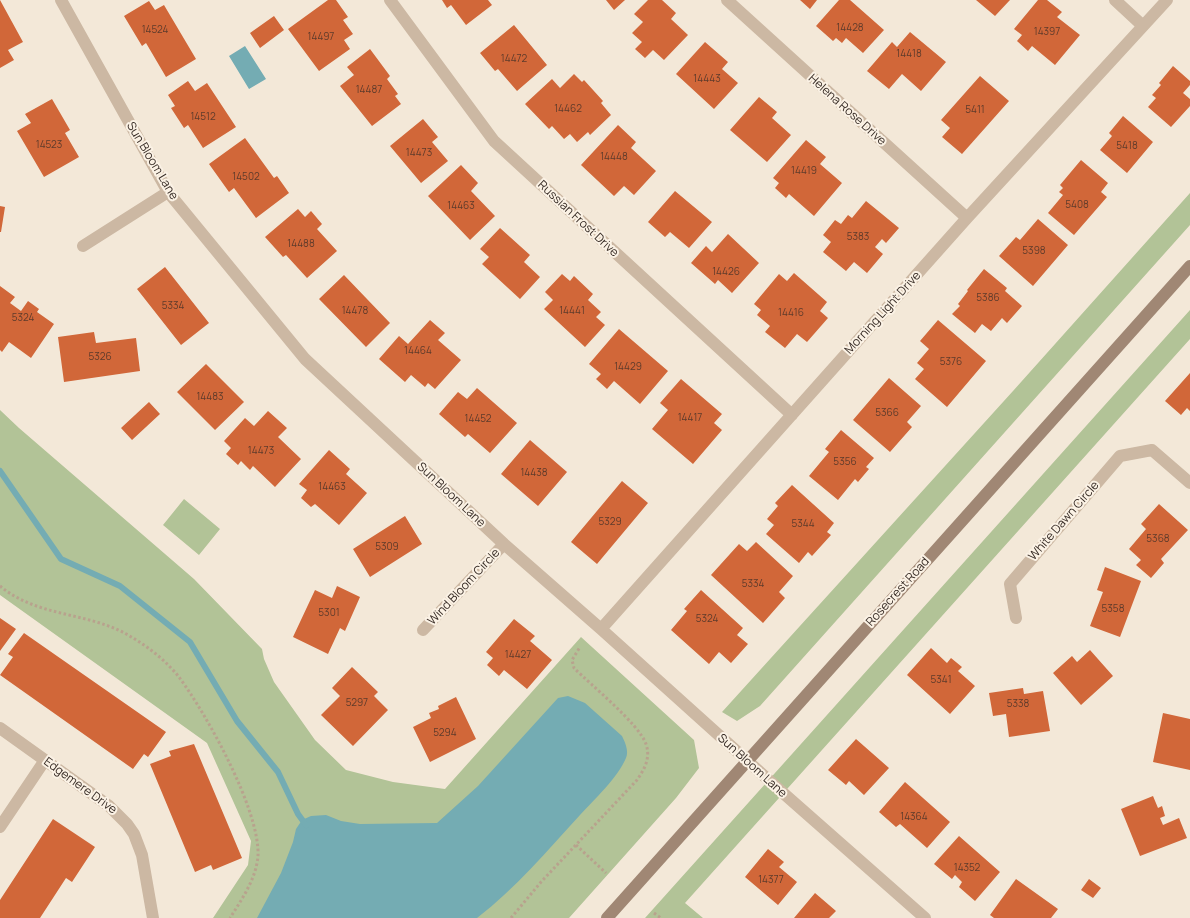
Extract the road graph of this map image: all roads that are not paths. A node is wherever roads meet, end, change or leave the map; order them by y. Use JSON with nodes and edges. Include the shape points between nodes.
{"nodes":[{"id":1,"x":61,"y":0,"type":"edge"},
{"id":2,"x":390,"y":0,"type":"edge"},
{"id":3,"x":727,"y":0,"type":"edge"},
{"id":4,"x":1114,"y":0,"type":"edge"},
{"id":5,"x":1167,"y":0,"type":"edge"},
{"id":6,"x":1143,"y":26,"type":"junction"},
{"id":7,"x":168,"y":192,"type":"junction"},
{"id":8,"x":967,"y":218,"type":"junction"},
{"id":9,"x":83,"y":246,"type":"dead end"},
{"id":10,"x":1190,"y":266,"type":"edge"},
{"id":11,"x":792,"y":415,"type":"junction"},
{"id":12,"x":1190,"y":483,"type":"edge"},
{"id":13,"x":504,"y":544,"type":"junction"},
{"id":14,"x":1016,"y":618,"type":"dead end"},
{"id":15,"x":423,"y":630,"type":"dead end"},
{"id":16,"x":601,"y":630,"type":"junction"},
{"id":17,"x":0,"y":728,"type":"edge"},
{"id":18,"x":45,"y":760,"type":"junction"},
{"id":19,"x":747,"y":761,"type":"junction"},
{"id":20,"x":0,"y":827,"type":"edge"},
{"id":21,"x":153,"y":918,"type":"edge"},
{"id":22,"x":607,"y":918,"type":"edge"},
{"id":23,"x":925,"y":918,"type":"edge"}],
"edges":[{"from":1,"to":7,"type":"street","name":"Sun Bloom Lane"},
{"from":2,"to":11,"type":"street","name":"Russian Frost Drive","via":[[494,141]]},
{"from":3,"to":8,"type":"street","name":"Helena Rose Drive"},
{"from":4,"to":6,"type":"street"},
{"from":5,"to":6,"type":"street","name":"Morning Light Drive"},
{"from":6,"to":8,"type":"street","name":"Morning Light Drive"},
{"from":7,"to":9,"type":"street"},
{"from":7,"to":13,"type":"street","name":"Sun Bloom Lane","via":[[305,359]]},
{"from":8,"to":11,"type":"street","name":"Morning Light Drive"},
{"from":10,"to":19,"type":"main road","name":"Rosecrest Road"},
{"from":11,"to":16,"type":"street","name":"Morning Light Drive"},
{"from":12,"to":14,"type":"street","name":"White Dawn Circle","via":[[1152,450],[1120,456],[1010,584]]},
{"from":13,"to":15,"type":"street","name":"Wind Bloom Circle"},
{"from":13,"to":16,"type":"street","name":"Sun Bloom Lane"},
{"from":16,"to":19,"type":"street","name":"Sun Bloom Lane"},
{"from":17,"to":18,"type":"street","name":"Edgemere Drive"},
{"from":18,"to":20,"type":"street"},
{"from":18,"to":21,"type":"street","name":"Edgemere Drive","via":[[109,806],[128,824],[142,855]]},
{"from":19,"to":22,"type":"main road","name":"Rosecrest Road"},
{"from":19,"to":23,"type":"street","name":"Sun Bloom Lane"}]}
